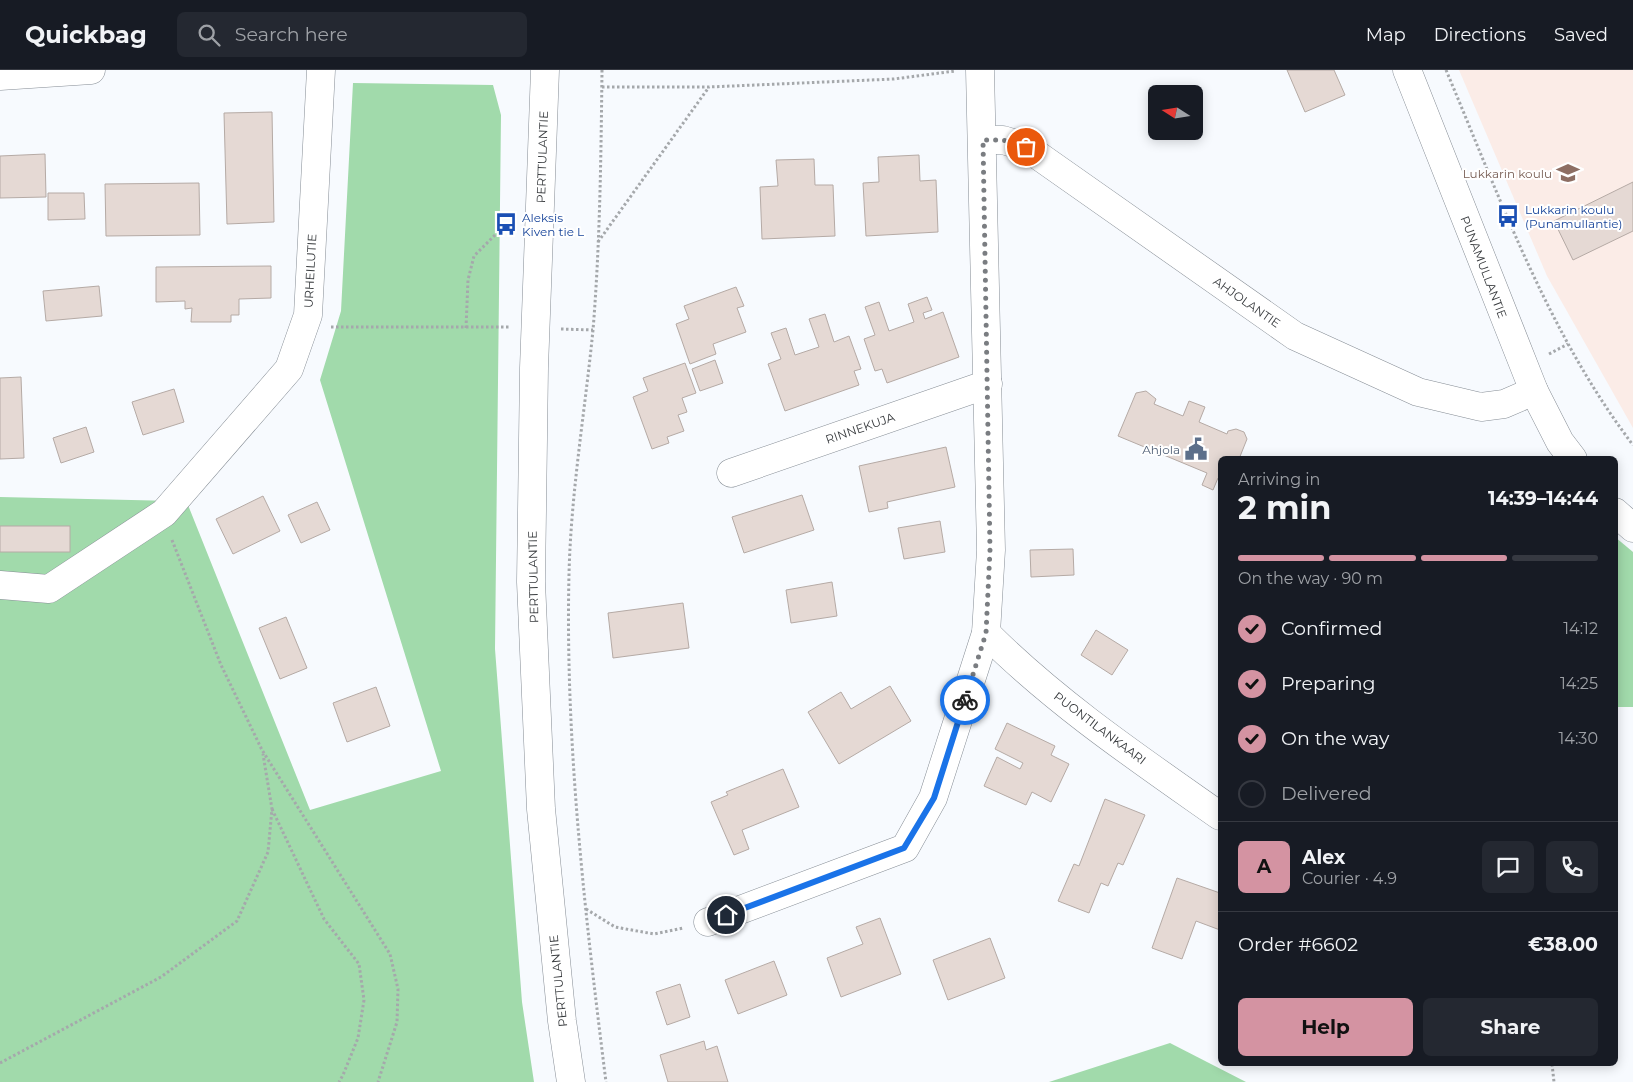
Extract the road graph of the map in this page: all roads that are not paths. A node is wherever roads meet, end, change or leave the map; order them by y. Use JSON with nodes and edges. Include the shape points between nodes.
{"nodes":[{"id":1,"x":91,"y":70,"type":"edge"},
{"id":2,"x":322,"y":70,"type":"edge"},
{"id":3,"x":545,"y":70,"type":"edge"},
{"id":4,"x":980,"y":70,"type":"edge"},
{"id":5,"x":1407,"y":70,"type":"edge"},
{"id":6,"x":0,"y":76,"type":"edge"},
{"id":7,"x":983,"y":140,"type":"junction"},
{"id":8,"x":988,"y":384,"type":"junction"},
{"id":9,"x":1534,"y":392,"type":"junction"},
{"id":10,"x":1571,"y":456,"type":"edge"},
{"id":11,"x":732,"y":472,"type":"dead end"},
{"id":12,"x":1618,"y":515,"type":"edge"},
{"id":13,"x":1633,"y":528,"type":"edge"},
{"id":14,"x":0,"y":585,"type":"edge"},
{"id":15,"x":986,"y":633,"type":"junction"},
{"id":16,"x":1218,"y":815,"type":"edge"},
{"id":17,"x":708,"y":922,"type":"road end"},
{"id":18,"x":571,"y":1082,"type":"edge"}],
"edges":[{"from":1,"to":6,"type":"street"},
{"from":2,"to":14,"type":"street","name":"URHEILUTIE","via":[[308,315],[289,369],[164,513],[49,590]]},
{"from":3,"to":18,"type":"street","name":"PERTTULANTIE","via":[[534,368],[532,582],[541,809]]},
{"from":4,"to":7,"type":"street"},
{"from":5,"to":9,"type":"street","name":"PUNAMULLANTIE"},
{"from":7,"to":8,"type":"street"},
{"from":7,"to":9,"type":"street","name":"AHJOLANTIE","via":[[1003,140],[1026,147],[1303,340],[1418,392],[1480,407],[1504,404]]},
{"from":8,"to":11,"type":"street","name":"RINNEKUJA"},
{"from":8,"to":15,"type":"street","via":[[990,550]]},
{"from":9,"to":10,"type":"street","name":"PUNAMULLANTIE"},
{"from":12,"to":13,"type":"street"},
{"from":15,"to":16,"type":"street","name":"PUONTILANKAARI","via":[[1025,672]]},
{"from":15,"to":17,"type":"street","via":[[934,798],[904,848]]}]}
